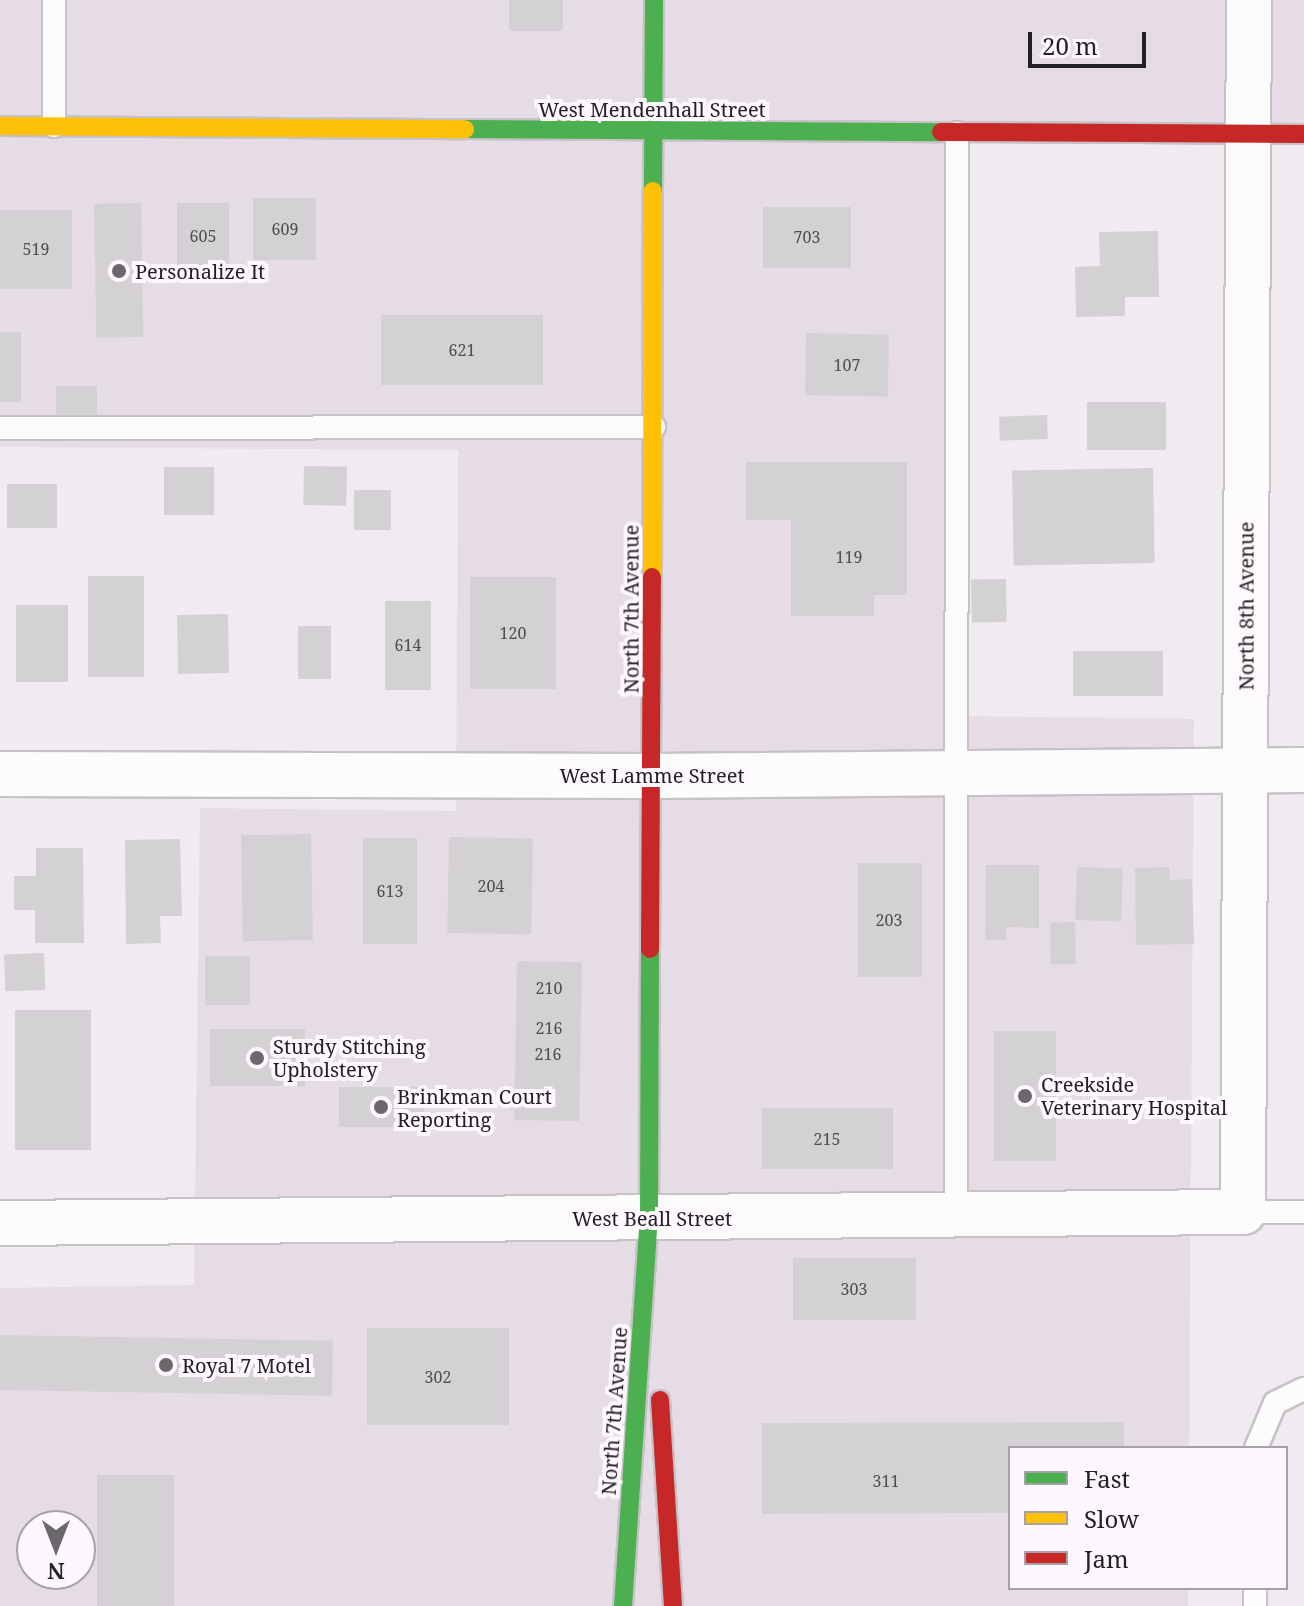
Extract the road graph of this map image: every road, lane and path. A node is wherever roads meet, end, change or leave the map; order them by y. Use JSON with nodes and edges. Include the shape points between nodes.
{"nodes":[{"id":1,"x":54,"y":0,"type":"edge"},
{"id":2,"x":654,"y":0,"type":"edge"},
{"id":3,"x":1249,"y":0,"type":"edge"},
{"id":4,"x":0,"y":126,"type":"edge"},
{"id":5,"x":54,"y":126,"type":"junction"},
{"id":6,"x":655,"y":131,"type":"junction"},
{"id":7,"x":957,"y":133,"type":"junction"},
{"id":8,"x":1304,"y":134,"type":"edge"},
{"id":9,"x":1248,"y":135,"type":"junction"},
{"id":10,"x":654,"y":427,"type":"junction"},
{"id":11,"x":0,"y":428,"type":"edge"},
{"id":12,"x":1246,"y":769,"type":"junction"},
{"id":13,"x":1304,"y":770,"type":"edge"},
{"id":14,"x":953,"y":773,"type":"junction"},
{"id":15,"x":0,"y":774,"type":"edge"},
{"id":16,"x":653,"y":776,"type":"junction"},
{"id":17,"x":1243,"y":1212,"type":"junction"},
{"id":18,"x":1304,"y":1212,"type":"edge"},
{"id":19,"x":956,"y":1215,"type":"junction"},
{"id":20,"x":649,"y":1218,"type":"junction"},
{"id":21,"x":0,"y":1223,"type":"edge"},
{"id":22,"x":1304,"y":1389,"type":"edge"},
{"id":23,"x":1257,"y":1446,"type":"edge"},
{"id":24,"x":623,"y":1606,"type":"edge"},
{"id":25,"x":673,"y":1606,"type":"edge"}],
"edges":[{"from":1,"to":5,"type":"lane"},
{"from":2,"to":6,"type":"main road","name":"North 7th Avenue"},
{"from":3,"to":9,"type":"street","name":"North 8th Avenue"},
{"from":4,"to":5,"type":"main road","name":"West Mendenhall Street"},
{"from":5,"to":6,"type":"main road","name":"West Mendenhall Street"},
{"from":6,"to":7,"type":"main road","name":"West Mendenhall Street"},
{"from":6,"to":10,"type":"main road","name":"North 7th Avenue"},
{"from":7,"to":9,"type":"main road","name":"West Mendenhall Street"},
{"from":7,"to":14,"type":"lane"},
{"from":8,"to":9,"type":"main road","name":"West Mendenhall Street"},
{"from":9,"to":12,"type":"street","name":"North 8th Avenue"},
{"from":10,"to":11,"type":"lane"},
{"from":10,"to":16,"type":"main road","name":"North 7th Avenue"},
{"from":12,"to":13,"type":"street","name":"West Lamme Street"},
{"from":12,"to":14,"type":"street","name":"West Lamme Street"},
{"from":12,"to":17,"type":"street","name":"North 8th Avenue"},
{"from":14,"to":16,"type":"street","name":"West Lamme Street"},
{"from":14,"to":19,"type":"lane"},
{"from":15,"to":16,"type":"street","name":"West Lamme Street"},
{"from":16,"to":20,"type":"main road","name":"North 7th Avenue"},
{"from":17,"to":18,"type":"lane","name":"West Beall Street"},
{"from":17,"to":19,"type":"street","name":"West Beall Street"},
{"from":19,"to":20,"type":"street","name":"West Beall Street"},
{"from":20,"to":21,"type":"street","name":"West Beall Street"},
{"from":20,"to":24,"type":"main road","name":"North 7th Avenue"},
{"from":20,"to":25,"type":"main road","name":"North 7th Avenue"},
{"from":22,"to":23,"type":"lane","via":[[1275,1403]]}]}
